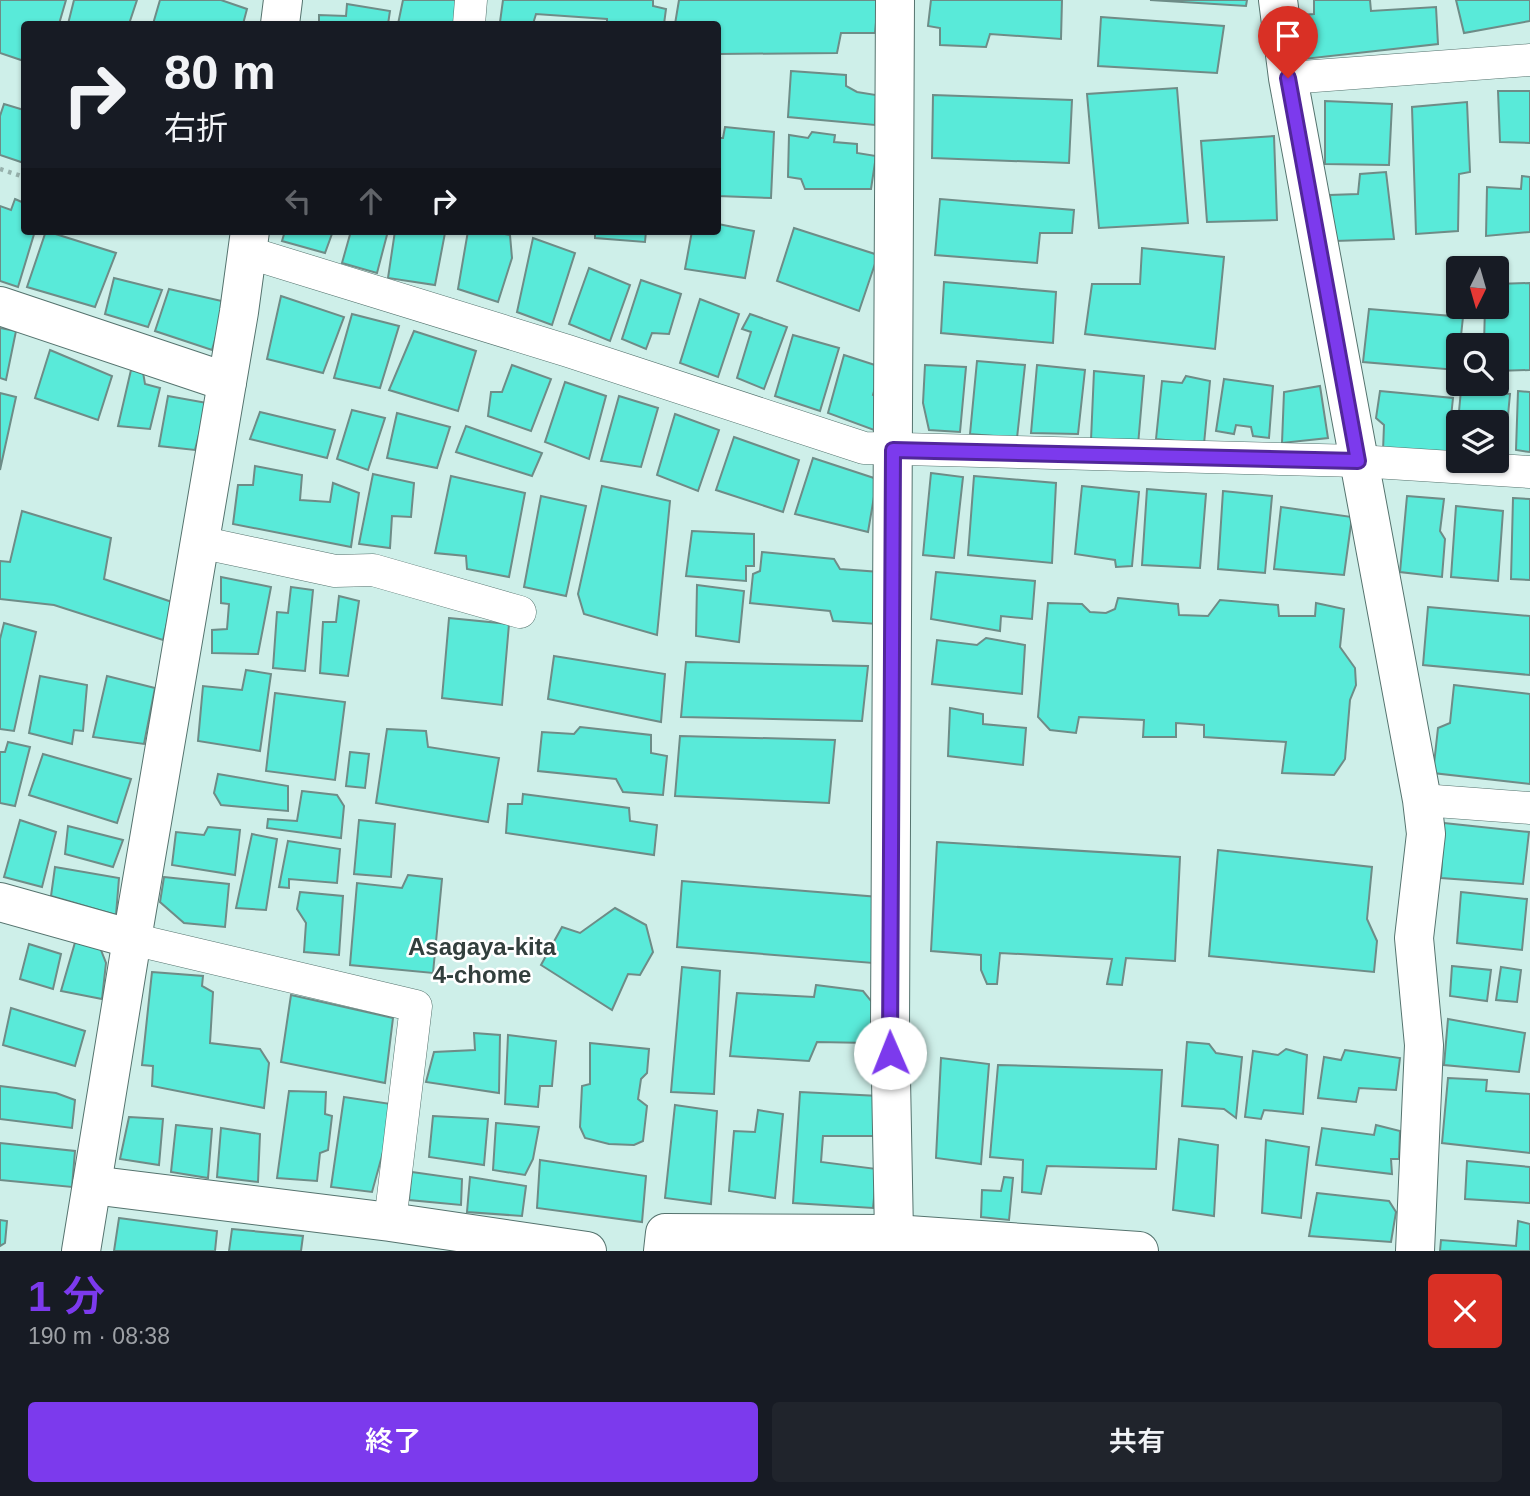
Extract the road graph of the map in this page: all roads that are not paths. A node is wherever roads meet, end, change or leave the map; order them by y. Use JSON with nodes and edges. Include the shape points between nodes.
{"nodes":[{"id":1,"x":283,"y":0,"type":"edge"},
{"id":2,"x":471,"y":0,"type":"edge"},
{"id":3,"x":895,"y":0,"type":"edge"},
{"id":4,"x":1278,"y":0,"type":"edge"},
{"id":5,"x":280,"y":21,"type":"edge"},
{"id":6,"x":468,"y":21,"type":"edge"},
{"id":7,"x":1530,"y":60,"type":"edge"},
{"id":8,"x":1288,"y":78,"type":"junction"},
{"id":9,"x":248,"y":241,"type":"edge"},
{"id":10,"x":0,"y":306,"type":"edge"},
{"id":11,"x":227,"y":382,"type":"junction"},
{"id":12,"x":893,"y":450,"type":"junction"},
{"id":13,"x":1358,"y":461,"type":"junction"},
{"id":14,"x":1530,"y":472,"type":"edge"},
{"id":15,"x":199,"y":542,"type":"junction"},
{"id":16,"x":520,"y":612,"type":"dead end"},
{"id":17,"x":1422,"y":800,"type":"junction"},
{"id":18,"x":1530,"y":807,"type":"edge"},
{"id":19,"x":0,"y":902,"type":"edge"},
{"id":20,"x":132,"y":939,"type":"junction"},
{"id":21,"x":92,"y":1185,"type":"junction"},
{"id":22,"x":390,"y":1222,"type":"junction"},
{"id":23,"x":894,"y":1234,"type":"junction"},
{"id":24,"x":81,"y":1251,"type":"edge"},
{"id":25,"x":587,"y":1251,"type":"edge"},
{"id":26,"x":663,"y":1251,"type":"edge"},
{"id":27,"x":1139,"y":1251,"type":"edge"},
{"id":28,"x":1415,"y":1251,"type":"edge"}],
"edges":[{"from":1,"to":5,"type":"street"},
{"from":2,"to":6,"type":"lane"},
{"from":3,"to":12,"type":"street"},
{"from":4,"to":8,"type":"street"},
{"from":7,"to":8,"type":"lane"},
{"from":8,"to":13,"type":"street"},
{"from":9,"to":11,"type":"street"},
{"from":9,"to":12,"type":"lane","via":[[864,448]]},
{"from":10,"to":11,"type":"street"},
{"from":11,"to":15,"type":"street"},
{"from":12,"to":13,"type":"lane"},
{"from":12,"to":23,"type":"street","via":[[890,1027]]},
{"from":13,"to":14,"type":"lane"},
{"from":13,"to":17,"type":"street"},
{"from":15,"to":16,"type":"lane","via":[[335,571],[373,570]]},
{"from":15,"to":20,"type":"street"},
{"from":17,"to":18,"type":"lane"},
{"from":17,"to":28,"type":"street","via":[[1426,834],[1414,937],[1424,1045]]},
{"from":19,"to":20,"type":"street"},
{"from":20,"to":21,"type":"street"},
{"from":20,"to":22,"type":"lane","via":[[416,1006]]},
{"from":21,"to":22,"type":"street"},
{"from":21,"to":24,"type":"street"},
{"from":22,"to":25,"type":"street"},
{"from":23,"to":26,"type":"street","via":[[666,1233]]},
{"from":23,"to":27,"type":"street"}]}
